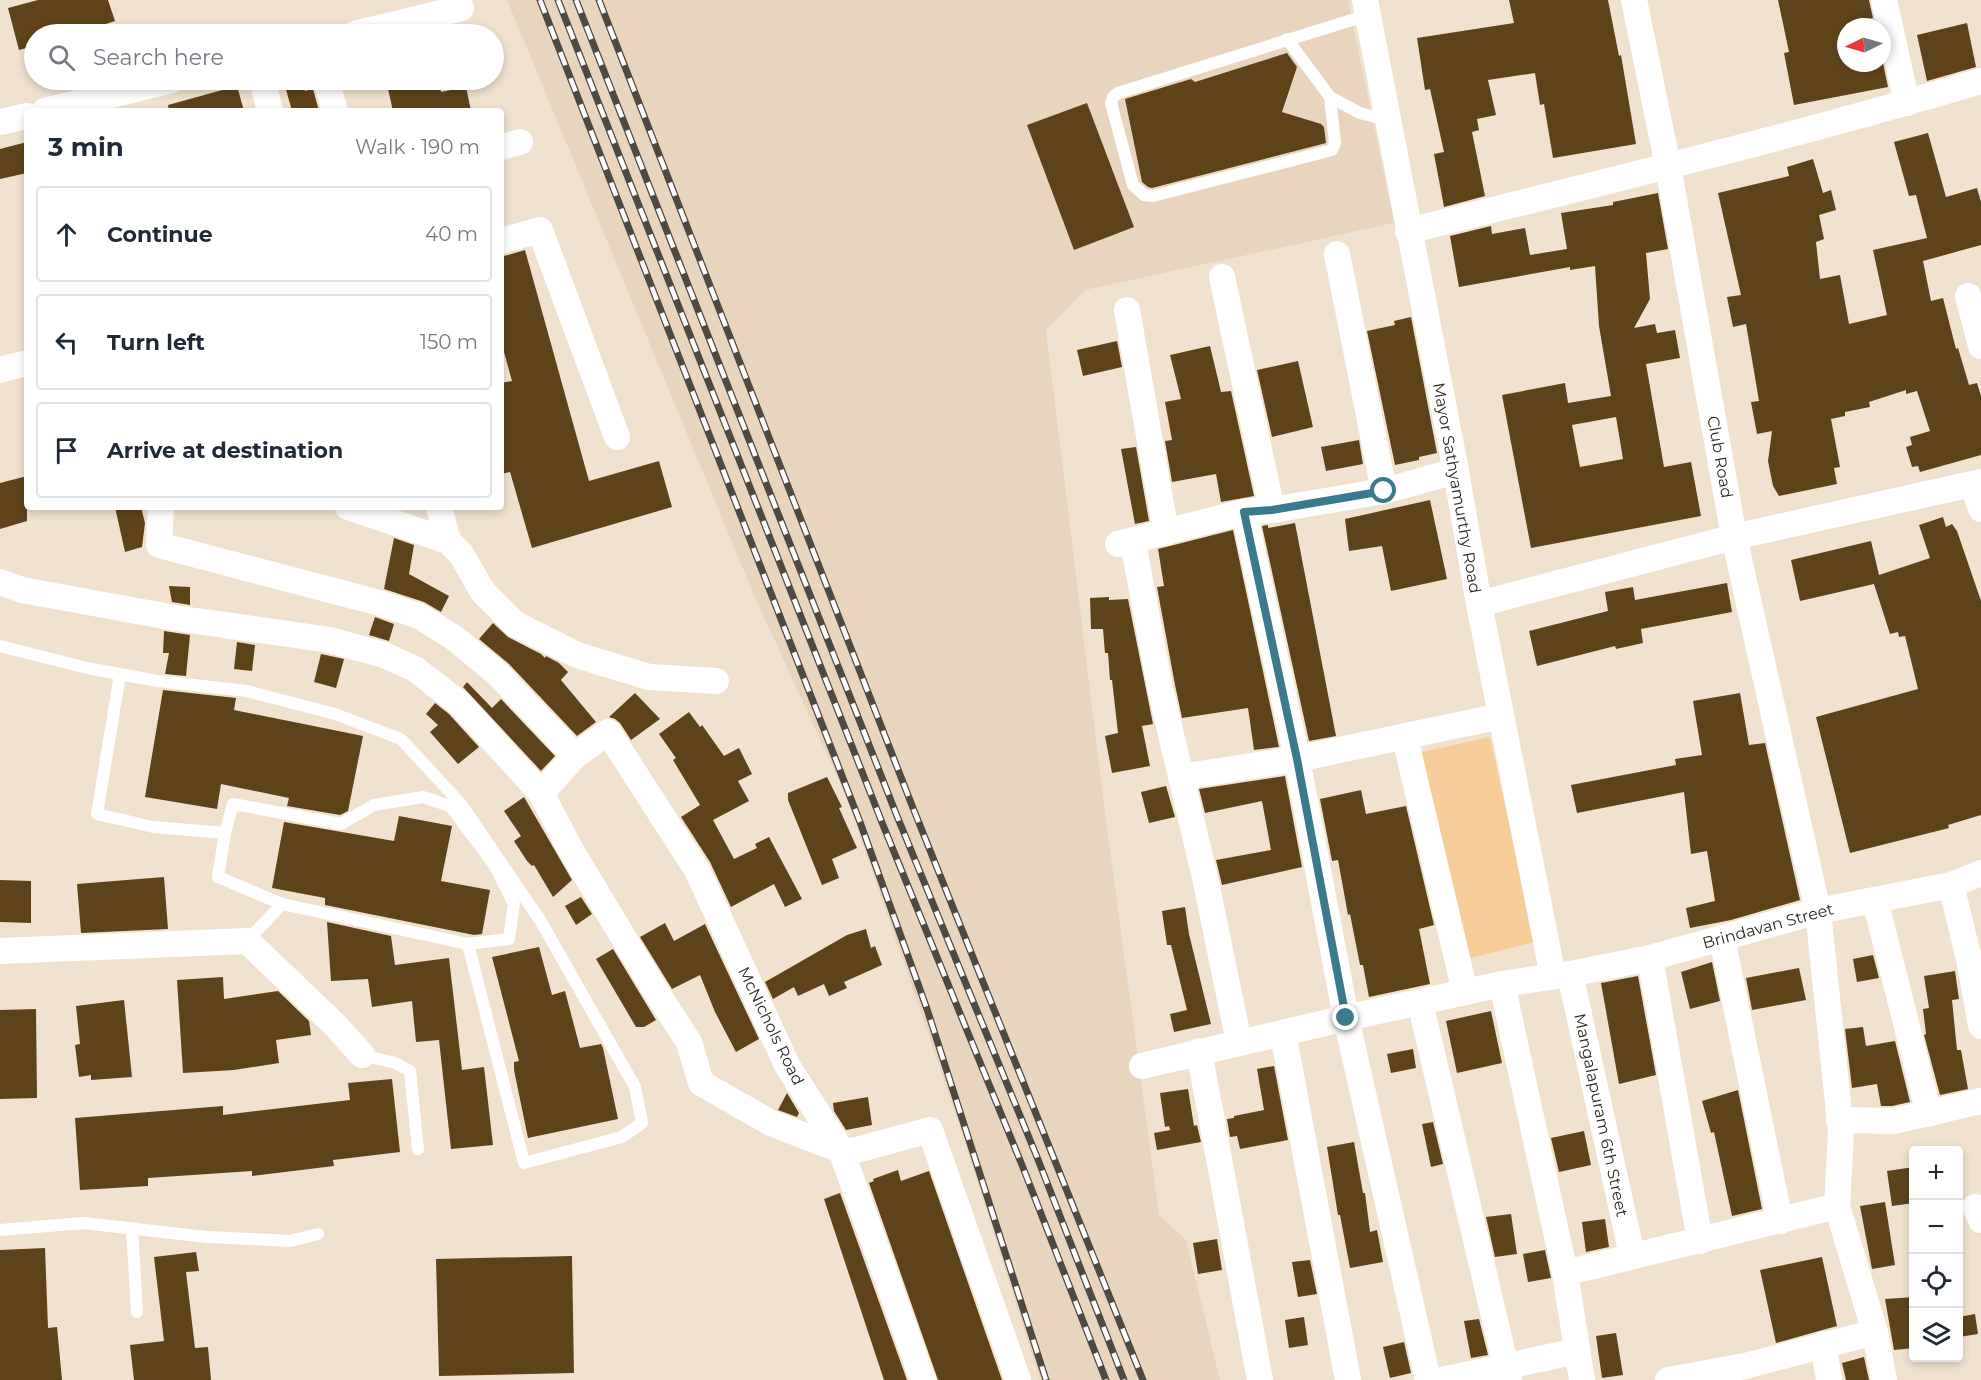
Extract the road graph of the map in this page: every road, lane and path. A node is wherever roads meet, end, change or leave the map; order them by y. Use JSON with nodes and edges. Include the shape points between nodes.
{"nodes":[{"id":1,"x":1634,"y":0,"type":"edge"},
{"id":2,"x":1884,"y":0,"type":"edge"},
{"id":3,"x":460,"y":8,"type":"dead end"},
{"id":4,"x":1366,"y":8,"type":"edge"},
{"id":5,"x":395,"y":24,"type":"edge"},
{"id":6,"x":1287,"y":39,"type":"junction"},
{"id":7,"x":1981,"y":81,"type":"edge"},
{"id":8,"x":131,"y":90,"type":"edge"},
{"id":9,"x":265,"y":90,"type":"edge"},
{"id":10,"x":329,"y":90,"type":"edge"},
{"id":11,"x":1330,"y":97,"type":"junction"},
{"id":12,"x":1907,"y":103,"type":"junction"},
{"id":13,"x":57,"y":108,"type":"edge"},
{"id":14,"x":269,"y":108,"type":"edge"},
{"id":15,"x":334,"y":108,"type":"edge"},
{"id":16,"x":24,"y":117,"type":"edge"},
{"id":17,"x":1387,"y":120,"type":"junction"},
{"id":18,"x":0,"y":122,"type":"edge"},
{"id":19,"x":1668,"y":166,"type":"junction"},
{"id":20,"x":1408,"y":231,"type":"junction"},
{"id":21,"x":504,"y":240,"type":"edge"},
{"id":22,"x":1337,"y":254,"type":"dead end"},
{"id":23,"x":1222,"y":277,"type":"dead end"},
{"id":24,"x":1968,"y":296,"type":"dead end"},
{"id":25,"x":1127,"y":310,"type":"dead end"},
{"id":26,"x":1981,"y":346,"type":"edge"},
{"id":27,"x":24,"y":364,"type":"edge"},
{"id":28,"x":0,"y":370,"type":"edge"},
{"id":29,"x":617,"y":437,"type":"dead end"},
{"id":30,"x":1456,"y":471,"type":"junction"},
{"id":31,"x":1977,"y":483,"type":"edge"},
{"id":32,"x":1384,"y":491,"type":"junction"},
{"id":33,"x":1981,"y":509,"type":"edge"},
{"id":34,"x":161,"y":510,"type":"edge"},
{"id":35,"x":357,"y":510,"type":"edge"},
{"id":36,"x":440,"y":510,"type":"edge"},
{"id":37,"x":1272,"y":510,"type":"junction"},
{"id":38,"x":1244,"y":512,"type":"junction"},
{"id":39,"x":1166,"y":533,"type":"junction"},
{"id":40,"x":1734,"y":537,"type":"junction"},
{"id":41,"x":448,"y":541,"type":"junction"},
{"id":42,"x":0,"y":582,"type":"edge"},
{"id":43,"x":1479,"y":604,"type":"junction"},
{"id":44,"x":0,"y":646,"type":"edge"},
{"id":45,"x":120,"y":674,"type":"junction"},
{"id":46,"x":716,"y":681,"type":"dead end"},
{"id":47,"x":1502,"y":716,"type":"junction"},
{"id":48,"x":1405,"y":738,"type":"junction"},
{"id":49,"x":574,"y":756,"type":"junction"},
{"id":50,"x":1297,"y":759,"type":"junction"},
{"id":51,"x":1181,"y":777,"type":"junction"},
{"id":52,"x":542,"y":793,"type":"junction"},
{"id":53,"x":225,"y":833,"type":"junction"},
{"id":54,"x":1981,"y":873,"type":"edge"},
{"id":55,"x":1952,"y":885,"type":"junction"},
{"id":56,"x":1875,"y":900,"type":"junction"},
{"id":57,"x":282,"y":904,"type":"junction"},
{"id":58,"x":1818,"y":911,"type":"junction"},
{"id":59,"x":1722,"y":938,"type":"junction"},
{"id":60,"x":247,"y":941,"type":"junction"},
{"id":61,"x":468,"y":944,"type":"junction"},
{"id":62,"x":0,"y":951,"type":"edge"},
{"id":63,"x":1650,"y":958,"type":"junction"},
{"id":64,"x":1561,"y":975,"type":"junction"},
{"id":65,"x":1502,"y":984,"type":"junction"},
{"id":66,"x":1465,"y":992,"type":"junction"},
{"id":67,"x":1420,"y":1002,"type":"junction"},
{"id":68,"x":1346,"y":1018,"type":"junction"},
{"id":69,"x":1981,"y":1026,"type":"edge"},
{"id":70,"x":1282,"y":1033,"type":"junction"},
{"id":71,"x":1239,"y":1043,"type":"junction"},
{"id":72,"x":1199,"y":1052,"type":"junction"},
{"id":73,"x":362,"y":1055,"type":"joint"},
{"id":74,"x":1142,"y":1066,"type":"dead end"},
{"id":75,"x":1981,"y":1101,"type":"edge"},
{"id":76,"x":1929,"y":1114,"type":"junction"},
{"id":77,"x":1839,"y":1120,"type":"junction"},
{"id":78,"x":418,"y":1149,"type":"dead end"},
{"id":79,"x":841,"y":1150,"type":"junction"},
{"id":80,"x":1837,"y":1206,"type":"junction"},
{"id":81,"x":1780,"y":1221,"type":"junction"},
{"id":82,"x":132,"y":1228,"type":"junction"},
{"id":83,"x":0,"y":1230,"type":"edge"},
{"id":84,"x":318,"y":1234,"type":"dead end"},
{"id":85,"x":1700,"y":1240,"type":"junction"},
{"id":86,"x":1632,"y":1255,"type":"junction"},
{"id":87,"x":1565,"y":1273,"type":"junction"},
{"id":88,"x":137,"y":1312,"type":"dead end"},
{"id":89,"x":1875,"y":1332,"type":"junction"},
{"id":90,"x":1823,"y":1344,"type":"junction"},
{"id":91,"x":1577,"y":1351,"type":"junction"},
{"id":92,"x":1746,"y":1373,"type":"edge"},
{"id":93,"x":1508,"y":1374,"type":"edge"},
{"id":94,"x":923,"y":1380,"type":"edge"},
{"id":95,"x":1018,"y":1380,"type":"edge"},
{"id":96,"x":1260,"y":1380,"type":"edge"},
{"id":97,"x":1348,"y":1380,"type":"edge"},
{"id":98,"x":1428,"y":1380,"type":"edge"},
{"id":99,"x":1442,"y":1380,"type":"edge"},
{"id":100,"x":1582,"y":1380,"type":"edge"},
{"id":101,"x":1669,"y":1380,"type":"edge"},
{"id":102,"x":1829,"y":1380,"type":"edge"},
{"id":103,"x":1884,"y":1380,"type":"edge"}],
"edges":[{"from":1,"to":19,"type":"street","name":"Club Road"},
{"from":2,"to":12,"type":"street"},
{"from":3,"to":5,"type":"street"},
{"from":4,"to":6,"type":"lane"},
{"from":4,"to":17,"type":"street","name":"Mayor Sathyamurthy Road"},
{"from":6,"to":11,"type":"lane"},
{"from":6,"to":11,"type":"lane","via":[[1113,97],[1111,103],[1133,185],[1144,195],[1153,196],[1332,150],[1335,143]]},
{"from":7,"to":12,"type":"street"},
{"from":8,"to":13,"type":"street"},
{"from":9,"to":14,"type":"street"},
{"from":10,"to":15,"type":"street"},
{"from":11,"to":17,"type":"lane","via":[[1360,113]]},
{"from":12,"to":19,"type":"street"},
{"from":16,"to":18,"type":"street"},
{"from":17,"to":20,"type":"street","name":"Mayor Sathyamurthy Road"},
{"from":19,"to":20,"type":"street"},
{"from":19,"to":40,"type":"street","name":"Club Road"},
{"from":20,"to":30,"type":"street","name":"Mayor Sathyamurthy Road"},
{"from":21,"to":29,"type":"street","via":[[540,230]]},
{"from":22,"to":32,"type":"street"},
{"from":23,"to":37,"type":"street"},
{"from":24,"to":26,"type":"street"},
{"from":25,"to":39,"type":"street"},
{"from":27,"to":28,"type":"street"},
{"from":30,"to":32,"type":"street"},
{"from":30,"to":43,"type":"street","name":"Mayor Sathyamurthy Road"},
{"from":31,"to":33,"type":"street"},
{"from":31,"to":40,"type":"street"},
{"from":32,"to":37,"type":"street"},
{"from":34,"to":49,"type":"street","via":[[159,545],[419,616],[453,637],[498,674]]},
{"from":35,"to":41,"type":"street"},
{"from":36,"to":41,"type":"street"},
{"from":37,"to":38,"type":"street"},
{"from":38,"to":39,"type":"street"},
{"from":38,"to":50,"type":"street"},
{"from":39,"to":51,"type":"street","via":[[1126,543]]},
{"from":40,"to":43,"type":"street"},
{"from":40,"to":58,"type":"street","name":"Club Road"},
{"from":41,"to":46,"type":"street","via":[[461,554],[483,592],[515,624],[577,655],[649,677]]},
{"from":42,"to":52,"type":"street","via":[[22,590],[175,618],[330,640],[384,656],[415,669],[459,703]]},
{"from":43,"to":47,"type":"street","name":"Mayor Sathyamurthy Road"},
{"from":44,"to":45,"type":"lane"},
{"from":45,"to":53,"type":"lane","via":[[97,814],[153,827]]},
{"from":45,"to":61,"type":"lane","via":[[247,691],[334,714],[401,739],[461,804],[540,920],[635,1087],[642,1124],[622,1137],[524,1163]]},
{"from":47,"to":48,"type":"street"},
{"from":47,"to":64,"type":"street","name":"Mayor Sathyamurthy Road"},
{"from":48,"to":50,"type":"street"},
{"from":48,"to":66,"type":"street"},
{"from":49,"to":52,"type":"street","name":"McNichols Road"},
{"from":49,"to":79,"type":"street","name":"McNichols Road","via":[[608,732],[697,870],[787,1065]]},
{"from":50,"to":51,"type":"street"},
{"from":50,"to":68,"type":"street"},
{"from":51,"to":71,"type":"street"},
{"from":52,"to":79,"type":"street","via":[[572,852],[690,1042],[701,1083],[771,1123]]},
{"from":53,"to":57,"type":"lane","via":[[218,877]]},
{"from":53,"to":61,"type":"lane","via":[[233,804],[341,824],[374,804],[423,797],[450,806],[495,866],[514,904],[509,939]]},
{"from":54,"to":55,"type":"street","name":"Brindavan Street"},
{"from":55,"to":56,"type":"street","name":"Brindavan Street"},
{"from":55,"to":69,"type":"street"},
{"from":56,"to":58,"type":"street","name":"Brindavan Street"},
{"from":56,"to":76,"type":"street"},
{"from":57,"to":60,"type":"lane"},
{"from":57,"to":61,"type":"lane"},
{"from":58,"to":59,"type":"street","name":"Brindavan Street"},
{"from":58,"to":77,"type":"street","name":"Club Road"},
{"from":59,"to":63,"type":"street","name":"Brindavan Street"},
{"from":59,"to":81,"type":"street"},
{"from":60,"to":62,"type":"street"},
{"from":60,"to":73,"type":"street","via":[[334,1023]]},
{"from":63,"to":64,"type":"street","name":"Brindavan Street"},
{"from":63,"to":85,"type":"street"},
{"from":64,"to":65,"type":"street","name":"Brindavan Street"},
{"from":64,"to":86,"type":"street","name":"Mangalapuram 6th Street"},
{"from":65,"to":66,"type":"street","name":"Brindavan Street"},
{"from":65,"to":87,"type":"street"},
{"from":66,"to":67,"type":"street","name":"Brindavan Street"},
{"from":67,"to":68,"type":"street","name":"Brindavan Street"},
{"from":67,"to":93,"type":"street"},
{"from":68,"to":70,"type":"street","name":"Brindavan Street"},
{"from":68,"to":98,"type":"street"},
{"from":70,"to":71,"type":"street","name":"Brindavan Street"},
{"from":70,"to":97,"type":"street"},
{"from":71,"to":72,"type":"street","name":"Brindavan Street"},
{"from":72,"to":74,"type":"street","name":"Brindavan Street"},
{"from":72,"to":96,"type":"street"},
{"from":73,"to":78,"type":"lane","via":[[410,1071]]},
{"from":75,"to":76,"type":"street"},
{"from":76,"to":77,"type":"street","via":[[1894,1121]]},
{"from":77,"to":80,"type":"street","name":"Club Road"},
{"from":79,"to":94,"type":"street"},
{"from":79,"to":95,"type":"street","via":[[853,1151],[930,1130]]},
{"from":80,"to":81,"type":"street"},
{"from":80,"to":89,"type":"street","name":"Club Road"},
{"from":81,"to":85,"type":"street"},
{"from":82,"to":83,"type":"lane","via":[[83,1223]]},
{"from":82,"to":84,"type":"lane","via":[[290,1241]]},
{"from":82,"to":88,"type":"lane"},
{"from":85,"to":86,"type":"street"},
{"from":86,"to":87,"type":"street"},
{"from":87,"to":91,"type":"street"},
{"from":89,"to":90,"type":"street"},
{"from":89,"to":103,"type":"street","name":"Club Road"},
{"from":90,"to":92,"type":"street"},
{"from":90,"to":102,"type":"street"},
{"from":91,"to":93,"type":"street"},
{"from":91,"to":100,"type":"street"},
{"from":92,"to":101,"type":"street"},
{"from":93,"to":99,"type":"street"}]}
